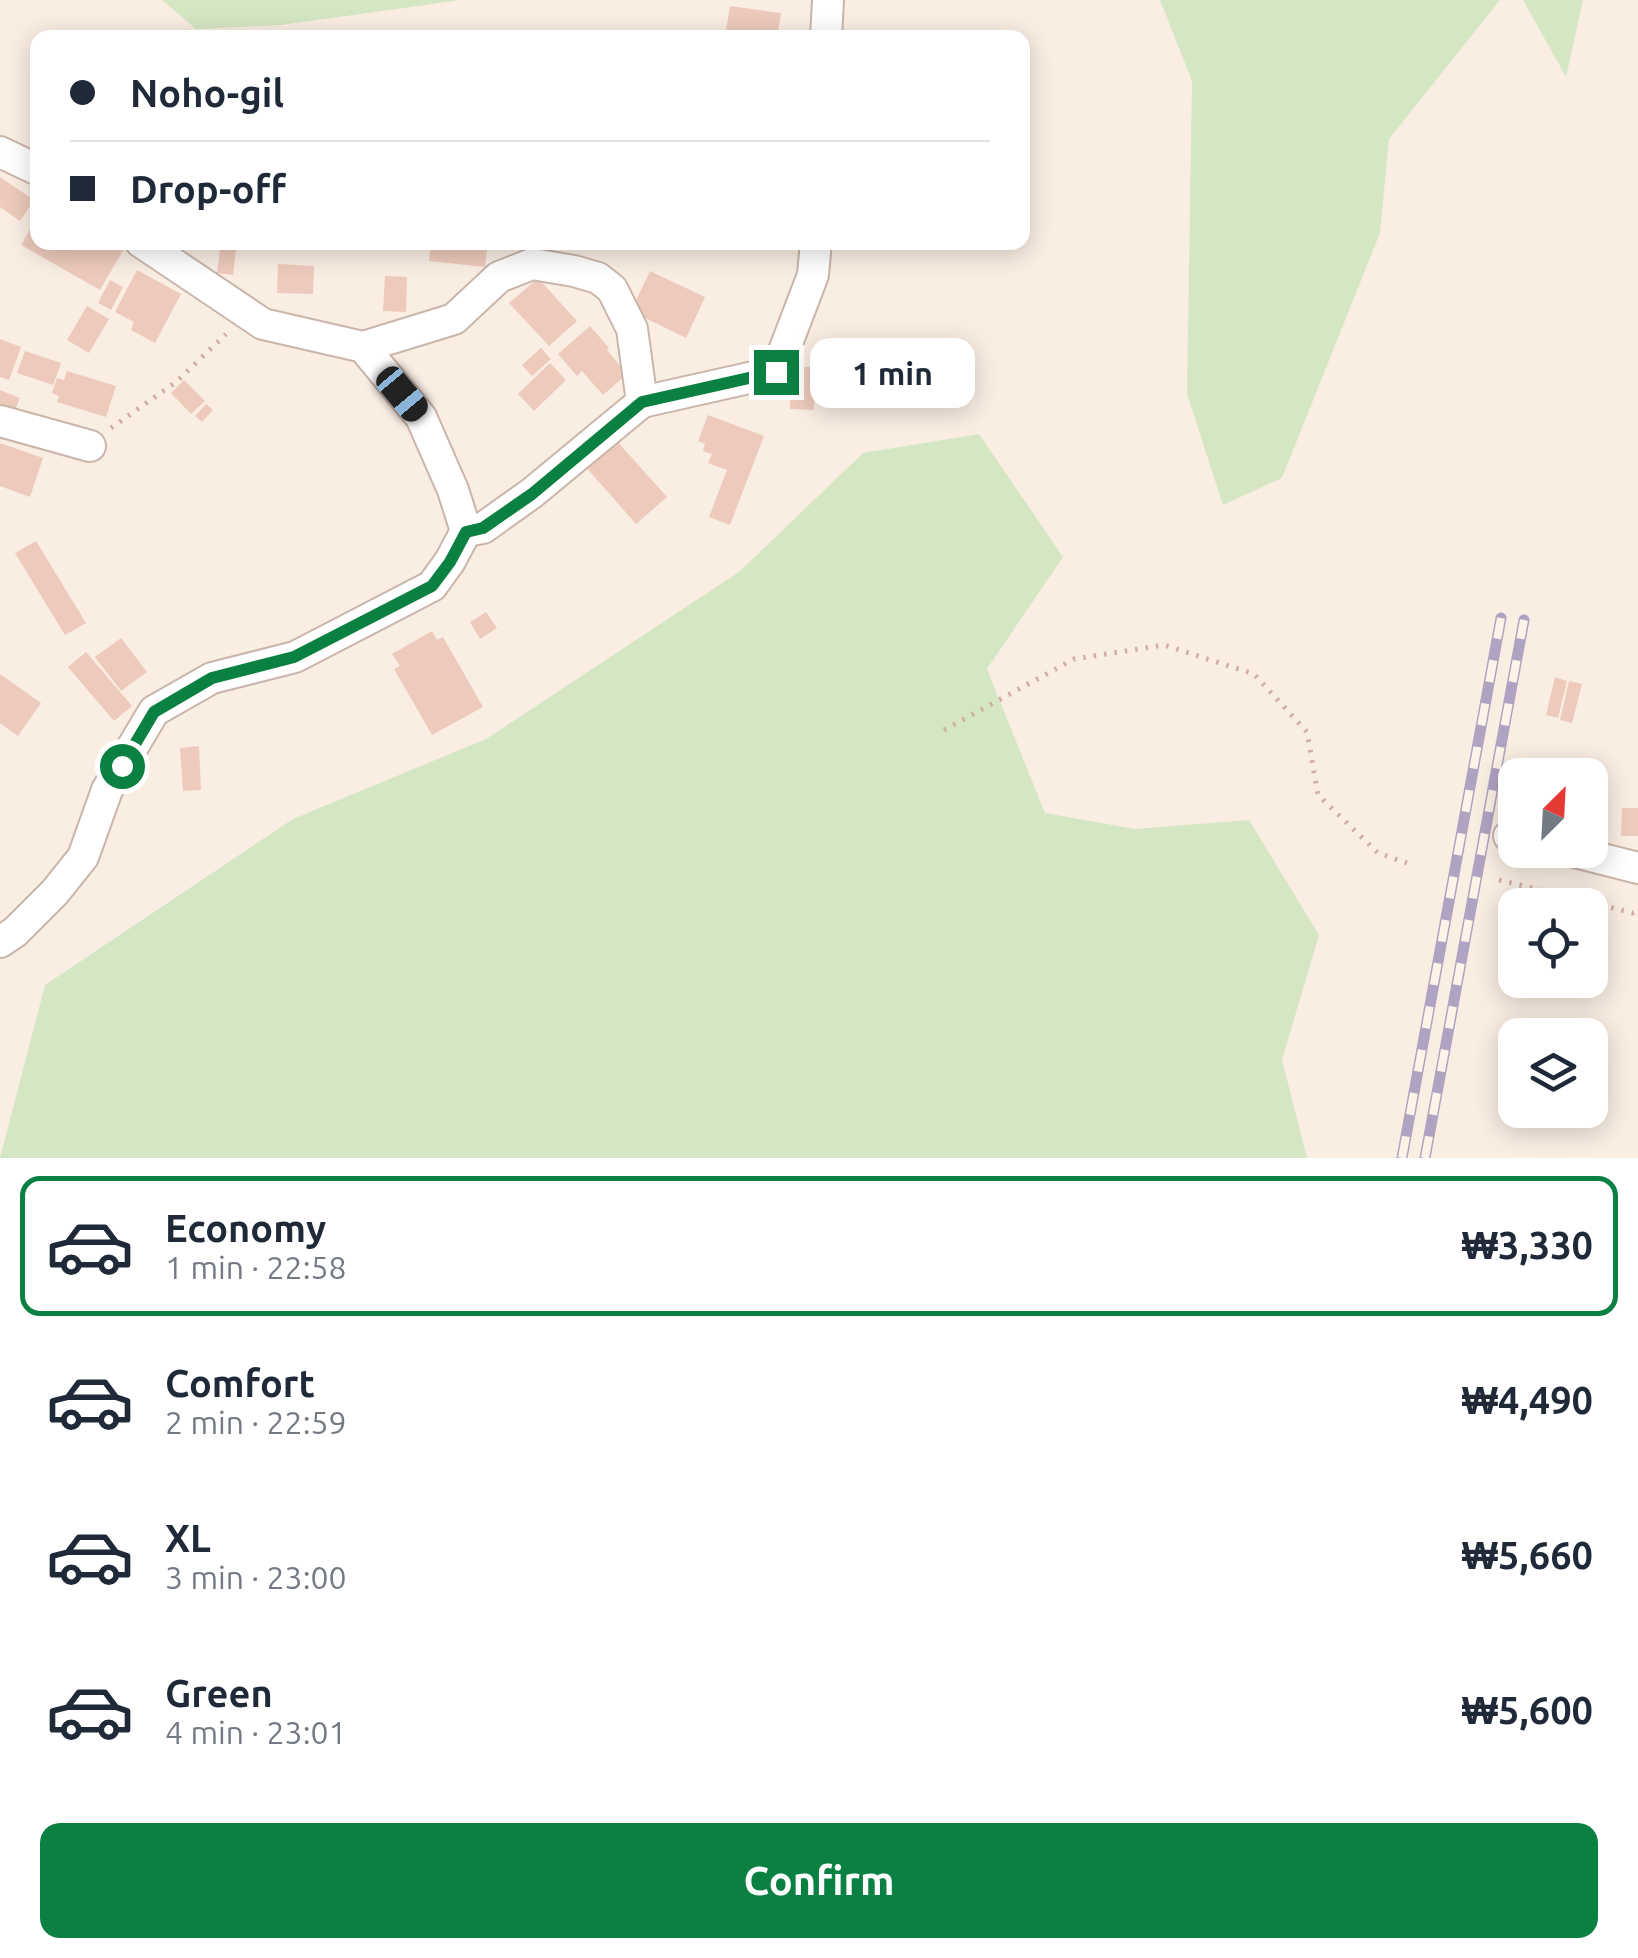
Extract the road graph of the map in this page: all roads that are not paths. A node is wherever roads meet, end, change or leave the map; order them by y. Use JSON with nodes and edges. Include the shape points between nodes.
{"nodes":[{"id":1,"x":828,"y":0,"type":"edge"},
{"id":2,"x":826,"y":30,"type":"edge"},
{"id":3,"x":0,"y":152,"type":"edge"},
{"id":4,"x":30,"y":166,"type":"edge"},
{"id":5,"x":152,"y":250,"type":"edge"},
{"id":6,"x":815,"y":250,"type":"edge"},
{"id":7,"x":363,"y":346,"type":"junction"},
{"id":8,"x":642,"y":402,"type":"junction"},
{"id":9,"x":0,"y":421,"type":"edge"},
{"id":10,"x":90,"y":446,"type":"road end"},
{"id":11,"x":466,"y":532,"type":"junction"},
{"id":12,"x":1608,"y":860,"type":"edge"},
{"id":13,"x":1638,"y":868,"type":"edge"},
{"id":14,"x":0,"y":942,"type":"edge"}],
"edges":[{"from":1,"to":2,"type":"street"},
{"from":3,"to":4,"type":"street"},
{"from":5,"to":7,"type":"street","via":[[263,324]]},
{"from":6,"to":8,"type":"street","via":[[813,275],[776,372]]},
{"from":7,"to":8,"type":"street","via":[[454,319],[499,278],[532,264],[574,271],[612,289],[632,328]]},
{"from":7,"to":11,"type":"street","via":[[422,417]]},
{"from":8,"to":11,"type":"street","via":[[532,494],[483,528]]},
{"from":9,"to":10,"type":"street"},
{"from":11,"to":14,"type":"street","via":[[432,586],[294,657],[212,678],[154,712],[108,790],[84,857]]},
{"from":12,"to":13,"type":"street"}]}
